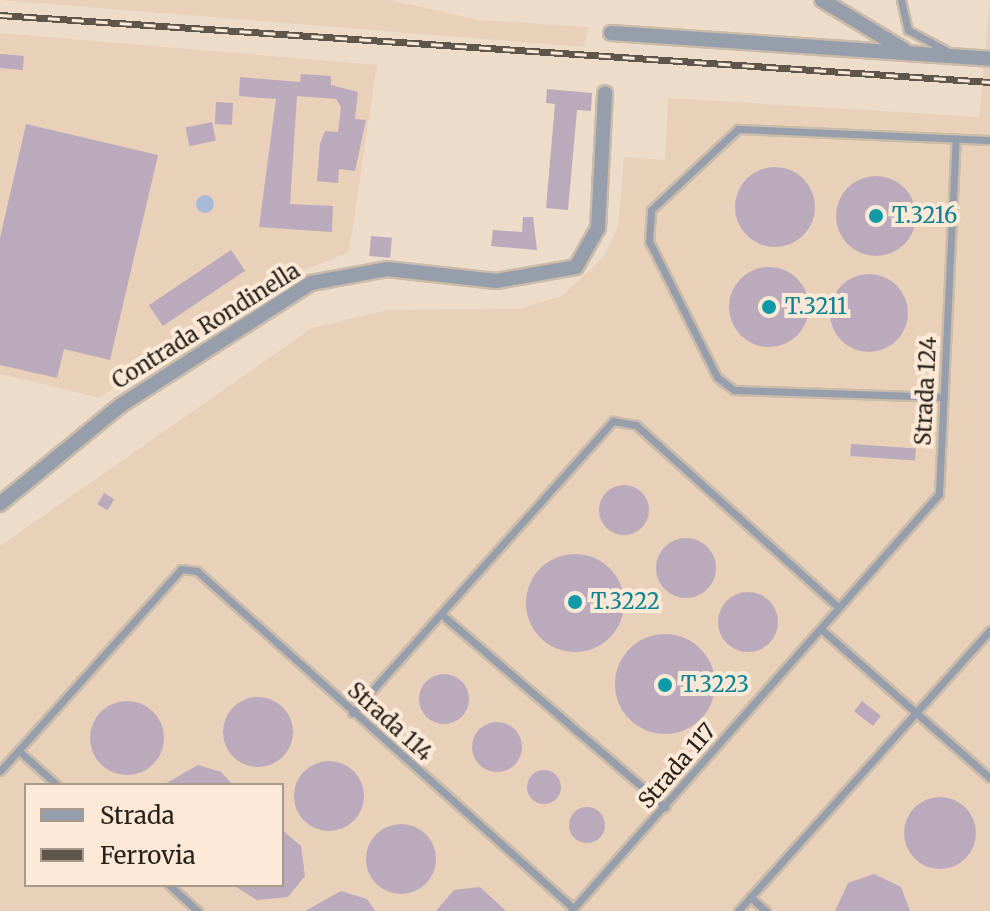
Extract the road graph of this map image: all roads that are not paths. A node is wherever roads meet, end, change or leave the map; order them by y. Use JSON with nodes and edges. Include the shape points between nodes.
{"nodes":[{"id":1,"x":822,"y":0,"type":"edge"},
{"id":2,"x":901,"y":0,"type":"edge"},
{"id":3,"x":611,"y":33,"type":"dead end"},
{"id":4,"x":909,"y":53,"type":"junction"},
{"id":5,"x":964,"y":56,"type":"junction"},
{"id":6,"x":990,"y":59,"type":"edge"},
{"id":7,"x":605,"y":93,"type":"dead end"},
{"id":8,"x":956,"y":138,"type":"junction"},
{"id":9,"x":990,"y":140,"type":"edge"},
{"id":10,"x":944,"y":397,"type":"junction"},
{"id":11,"x":0,"y":504,"type":"edge"},
{"id":12,"x":836,"y":605,"type":"junction"},
{"id":13,"x":441,"y":614,"type":"junction"},
{"id":14,"x":821,"y":629,"type":"junction"},
{"id":15,"x":990,"y":630,"type":"edge"},
{"id":16,"x":914,"y":712,"type":"junction"},
{"id":17,"x":352,"y":713,"type":"junction"},
{"id":18,"x":19,"y":751,"type":"junction"},
{"id":19,"x":0,"y":771,"type":"edge"},
{"id":20,"x":990,"y":778,"type":"edge"},
{"id":21,"x":55,"y":783,"type":"edge"},
{"id":22,"x":665,"y":807,"type":"junction"},
{"id":23,"x":171,"y":887,"type":"edge"},
{"id":24,"x":750,"y":897,"type":"junction"},
{"id":25,"x":572,"y":910,"type":"edge"},
{"id":26,"x":198,"y":911,"type":"edge"},
{"id":27,"x":738,"y":911,"type":"edge"},
{"id":28,"x":766,"y":911,"type":"edge"}],
"edges":[{"from":1,"to":4,"type":"street"},
{"from":2,"to":5,"type":"lane","via":[[908,30]]},
{"from":3,"to":4,"type":"street"},
{"from":4,"to":5,"type":"street"},
{"from":5,"to":6,"type":"street"},
{"from":7,"to":11,"type":"street","name":"Contrada Rondinella","via":[[598,228],[576,267],[496,281],[387,269],[311,283],[121,405]]},
{"from":8,"to":9,"type":"lane"},
{"from":8,"to":10,"type":"lane","name":"Strada 124"},
{"from":8,"to":10,"type":"lane","via":[[738,129],[651,210],[649,241],[717,377],[734,390]]},
{"from":10,"to":12,"type":"lane","name":"Strada 124","via":[[939,494]]},
{"from":12,"to":13,"type":"lane","via":[[636,425],[613,421]]},
{"from":12,"to":14,"type":"lane","name":"Strada 117"},
{"from":13,"to":17,"type":"lane"},
{"from":13,"to":22,"type":"lane"},
{"from":14,"to":16,"type":"lane"},
{"from":14,"to":22,"type":"lane","name":"Strada 117"},
{"from":15,"to":16,"type":"lane"},
{"from":16,"to":20,"type":"lane"},
{"from":16,"to":24,"type":"lane"},
{"from":17,"to":18,"type":"lane","name":"Strada 114","via":[[197,571],[181,569]]},
{"from":17,"to":25,"type":"lane","name":"Strada 114"},
{"from":18,"to":19,"type":"lane"},
{"from":18,"to":21,"type":"lane"},
{"from":22,"to":25,"type":"lane","name":"Strada 117"},
{"from":23,"to":26,"type":"lane"},
{"from":24,"to":27,"type":"lane"},
{"from":24,"to":28,"type":"lane"}]}
